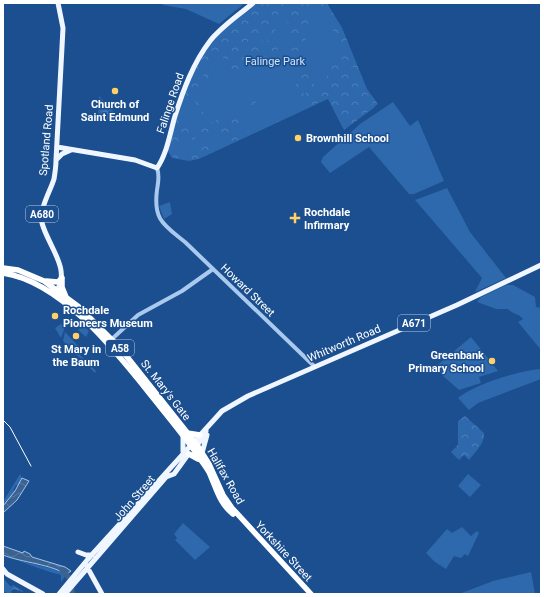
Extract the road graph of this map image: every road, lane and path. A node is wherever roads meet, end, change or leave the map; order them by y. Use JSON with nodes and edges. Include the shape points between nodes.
{"nodes":[{"id":1,"x":58,"y":3,"type":"edge"},
{"id":2,"x":253,"y":3,"type":"edge"},
{"id":3,"x":57,"y":147,"type":"junction"},
{"id":4,"x":72,"y":149,"type":"junction"},
{"id":5,"x":56,"y":160,"type":"junction"},
{"id":6,"x":157,"y":168,"type":"junction"},
{"id":7,"x":167,"y":229,"type":"joint"},
{"id":8,"x":541,"y":265,"type":"edge"},
{"id":9,"x":3,"y":268,"type":"edge"},
{"id":10,"x":212,"y":269,"type":"junction"},
{"id":11,"x":3,"y":272,"type":"edge"},
{"id":12,"x":62,"y":278,"type":"junction"},
{"id":13,"x":44,"y":281,"type":"junction"},
{"id":14,"x":55,"y":293,"type":"junction"},
{"id":15,"x":66,"y":298,"type":"junction"},
{"id":16,"x":112,"y":339,"type":"junction"},
{"id":17,"x":109,"y":345,"type":"junction"},
{"id":18,"x":314,"y":366,"type":"junction"},
{"id":19,"x":212,"y":423,"type":"junction"},
{"id":20,"x":206,"y":430,"type":"junction"},
{"id":21,"x":185,"y":434,"type":"junction"},
{"id":22,"x":200,"y":435,"type":"junction"},
{"id":23,"x":193,"y":445,"type":"junction"},
{"id":24,"x":202,"y":453,"type":"junction"},
{"id":25,"x":186,"y":454,"type":"junction"},
{"id":26,"x":205,"y":466,"type":"junction"},
{"id":27,"x":243,"y":521,"type":"junction"},
{"id":28,"x":78,"y":552,"type":"dead end"},
{"id":29,"x":92,"y":555,"type":"junction"},
{"id":30,"x":86,"y":565,"type":"junction"},
{"id":31,"x":3,"y":569,"type":"edge"},
{"id":32,"x":77,"y":577,"type":"junction"},
{"id":33,"x":95,"y":580,"type":"junction"},
{"id":34,"x":63,"y":593,"type":"edge"},
{"id":35,"x":43,"y":594,"type":"edge"},
{"id":36,"x":102,"y":594,"type":"edge"},
{"id":37,"x":311,"y":594,"type":"edge"}],
"edges":[{"from":1,"to":3,"type":"main road","name":"Spotland Road","number":"A680","via":[[63,28]]},
{"from":2,"to":6,"type":"main road","name":"Falinge Road","via":[[209,42],[181,97],[163,158]]},
{"from":3,"to":4,"type":"main road"},
{"from":3,"to":5,"type":"main road","name":"Spotland Road","number":"A680"},
{"from":4,"to":5,"type":"main road"},
{"from":4,"to":6,"type":"main road","via":[[135,160]]},
{"from":5,"to":12,"type":"main road","name":"Spotland Road","number":"A680","via":[[54,178],[42,217],[47,237],[61,267]]},
{"from":6,"to":7,"type":"street","name":"Falinge Road","via":[[159,178],[156,208],[159,219]]},
{"from":7,"to":10,"type":"street","name":"Howard Street","via":[[185,242]]},
{"from":8,"to":18,"type":"main road","name":"Whitworth Road","number":"A671","via":[[457,305]]},
{"from":9,"to":13,"type":"highway","name":"St. Mary's Gate","number":"A58"},
{"from":10,"to":16,"type":"street","via":[[182,291],[138,315]]},
{"from":10,"to":18,"type":"street","name":"Howard Street"},
{"from":11,"to":14,"type":"highway","name":"St. Mary's Gate","number":"A58","via":[[29,279]]},
{"from":12,"to":13,"type":"highway","via":[[58,282]]},
{"from":12,"to":14,"type":"main road"},
{"from":12,"to":15,"type":"highway"},
{"from":13,"to":14,"type":"highway","name":"St. Mary's Gate","number":"A58"},
{"from":14,"to":15,"type":"highway","name":"St. Mary's Gate","number":"A58"},
{"from":14,"to":17,"type":"highway","name":"St. Mary's Gate","number":"A58"},
{"from":15,"to":16,"type":"highway","name":"St. Mary's Gate","number":"A58"},
{"from":16,"to":17,"type":"highway","number":"A58"},
{"from":16,"to":21,"type":"highway","name":"St. Mary's Gate","number":"A58","via":[[145,377]]},
{"from":17,"to":21,"type":"highway","name":"St. Mary's Gate","number":"A58"},
{"from":18,"to":19,"type":"main road","name":"Whitworth Road","number":"A671","via":[[235,403],[222,411]]},
{"from":19,"to":20,"type":"main road","name":"Whitworth Road","number":"A671"},
{"from":19,"to":24,"type":"main road"},
{"from":20,"to":22,"type":"main road","name":"Whitworth Road","number":"A671"},
{"from":20,"to":23,"type":"main road","name":"Whitworth Road","number":"A671","via":[[203,438]]},
{"from":21,"to":22,"type":"highway"},
{"from":21,"to":23,"type":"highway","name":"St. Mary's Gate","number":"A58"},
{"from":21,"to":25,"type":"main road"},
{"from":22,"to":23,"type":"main road","name":"Whitworth Road","number":"A671"},
{"from":23,"to":24,"type":"highway","name":"Halifax Road","number":"A58"},
{"from":23,"to":25,"type":"main road","name":"John Street","number":"A671"},
{"from":23,"to":26,"type":"highway","name":"Halifax Road","number":"A58"},
{"from":24,"to":27,"type":"highway","name":"Halifax Road","number":"A58","via":[[225,499]]},
{"from":25,"to":26,"type":"highway","via":[[195,456]]},
{"from":25,"to":29,"type":"main road","name":"John Street","number":"A671"},
{"from":25,"to":30,"type":"main road","name":"John Street","number":"A671","via":[[174,474],[166,477]]},
{"from":26,"to":27,"type":"highway","name":"Halifax Road","number":"A58","via":[[223,504]]},
{"from":27,"to":37,"type":"highway","name":"Yorkshire Street","number":"A58"},
{"from":28,"to":29,"type":"main road"},
{"from":29,"to":30,"type":"main road","name":"John Street","number":"A671"},
{"from":30,"to":32,"type":"main road","number":"A671"},
{"from":30,"to":33,"type":"main road"},
{"from":31,"to":35,"type":"main road"},
{"from":32,"to":33,"type":"main road","via":[[87,576]]},
{"from":32,"to":34,"type":"main road","number":"A671"},
{"from":33,"to":36,"type":"main road"}]}
